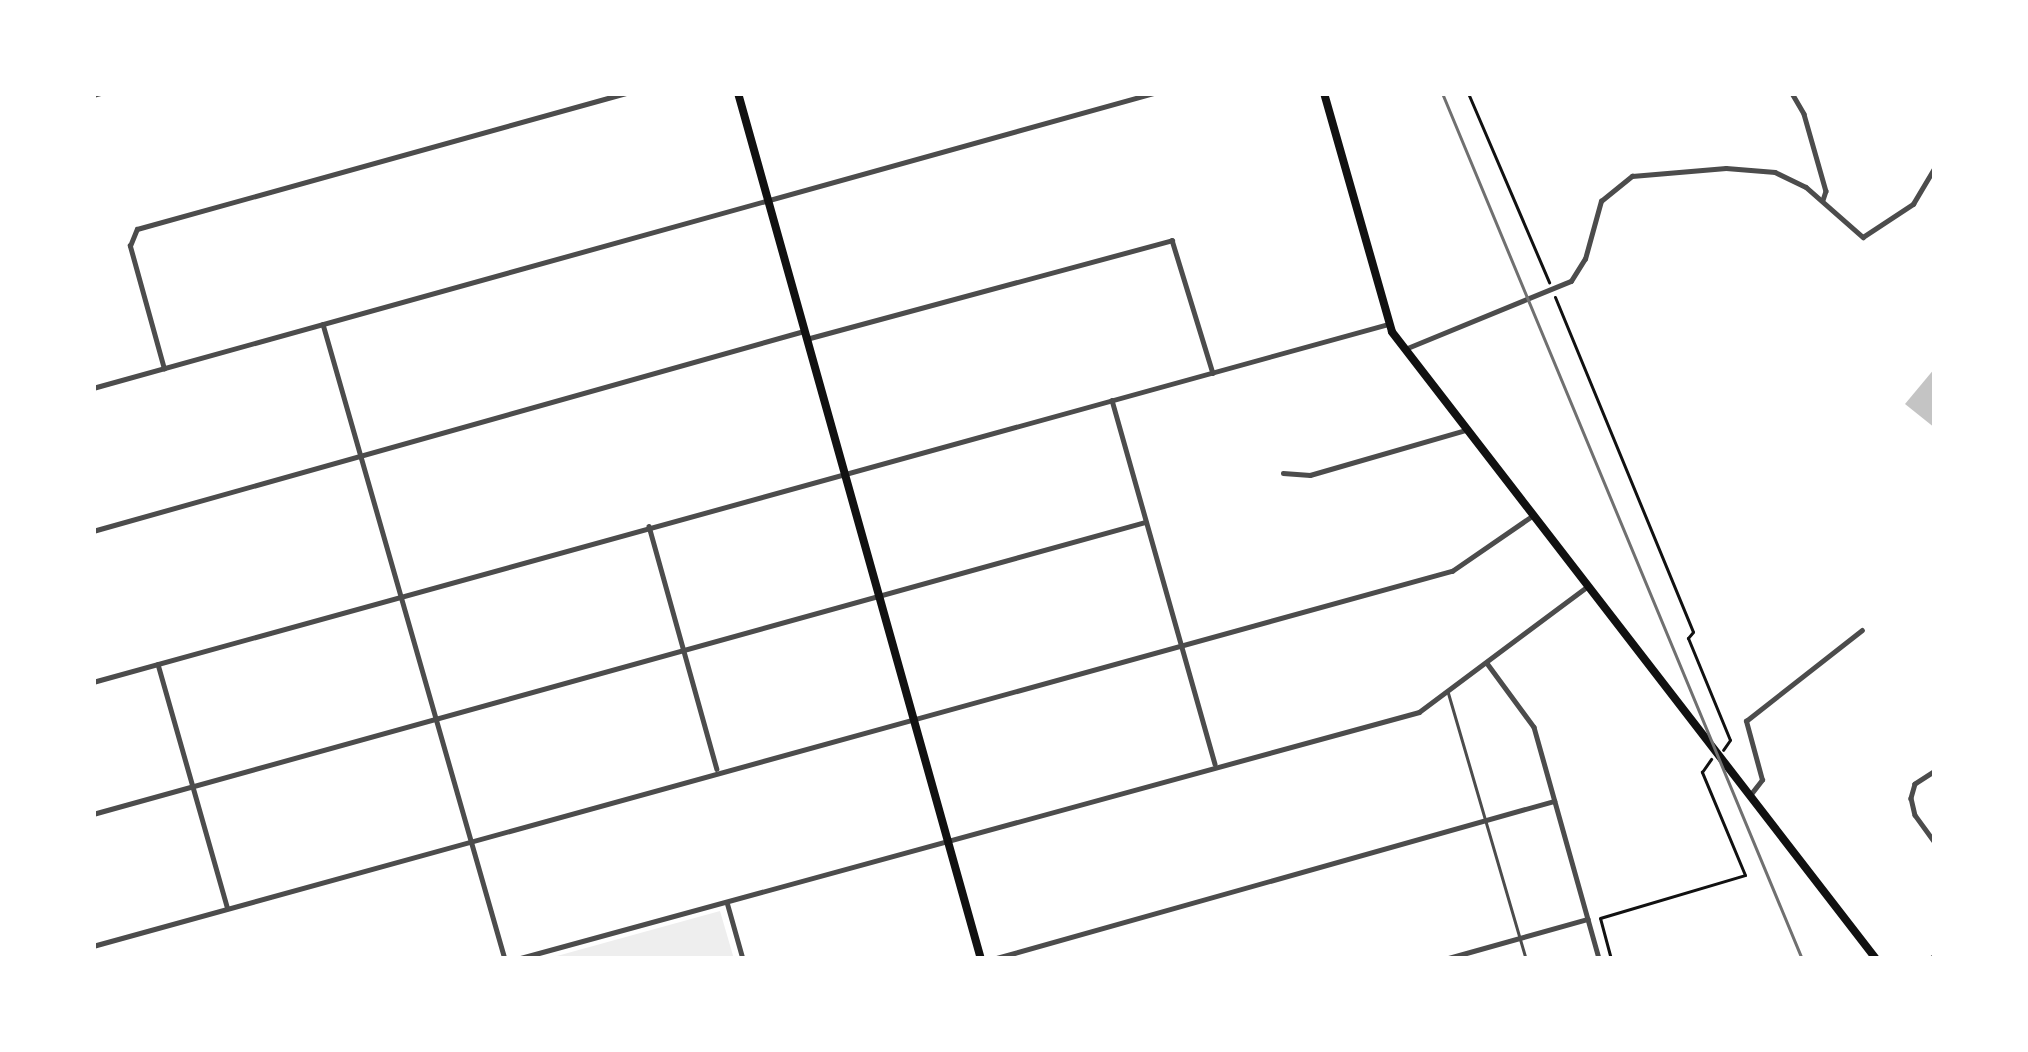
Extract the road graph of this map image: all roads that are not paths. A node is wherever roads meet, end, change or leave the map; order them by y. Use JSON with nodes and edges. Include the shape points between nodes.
{"nodes":[{"id":1,"x":626,"y":93,"type":"edge"},
{"id":2,"x":738,"y":93,"type":"edge"},
{"id":3,"x":1154,"y":93,"type":"edge"},
{"id":4,"x":1324,"y":93,"type":"edge"},
{"id":5,"x":1792,"y":93,"type":"edge"},
{"id":6,"x":1935,"y":167,"type":"edge"},
{"id":7,"x":1823,"y":200,"type":"junction"},
{"id":8,"x":768,"y":201,"type":"junction"},
{"id":9,"x":323,"y":324,"type":"junction"},
{"id":10,"x":1388,"y":325,"type":"junction"},
{"id":11,"x":806,"y":335,"type":"junction"},
{"id":12,"x":1405,"y":349,"type":"junction"},
{"id":13,"x":164,"y":369,"type":"junction"},
{"id":14,"x":1213,"y":373,"type":"junction"},
{"id":15,"x":93,"y":388,"type":"edge"},
{"id":16,"x":1112,"y":400,"type":"junction"},
{"id":17,"x":1466,"y":430,"type":"junction"},
{"id":18,"x":364,"y":455,"type":"junction"},
{"id":19,"x":1283,"y":473,"type":"dead end"},
{"id":20,"x":844,"y":474,"type":"junction"},
{"id":21,"x":1532,"y":516,"type":"junction"},
{"id":22,"x":1145,"y":522,"type":"junction"},
{"id":23,"x":649,"y":526,"type":"junction"},
{"id":24,"x":93,"y":531,"type":"edge"},
{"id":25,"x":1588,"y":586,"type":"junction"},
{"id":26,"x":878,"y":596,"type":"junction"},
{"id":27,"x":403,"y":597,"type":"junction"},
{"id":28,"x":1862,"y":630,"type":"dead end"},
{"id":29,"x":1181,"y":645,"type":"junction"},
{"id":30,"x":682,"y":650,"type":"junction"},
{"id":31,"x":1487,"y":663,"type":"junction"},
{"id":32,"x":158,"y":664,"type":"junction"},
{"id":33,"x":93,"y":682,"type":"edge"},
{"id":34,"x":1448,"y":694,"type":"junction"},
{"id":35,"x":437,"y":718,"type":"junction"},
{"id":36,"x":914,"y":718,"type":"junction"},
{"id":37,"x":1216,"y":767,"type":"junction"},
{"id":38,"x":1935,"y":771,"type":"edge"},
{"id":39,"x":718,"y":772,"type":"junction"},
{"id":40,"x":193,"y":786,"type":"junction"},
{"id":41,"x":1749,"y":795,"type":"junction"},
{"id":42,"x":1554,"y":801,"type":"junction"},
{"id":43,"x":93,"y":814,"type":"edge"},
{"id":44,"x":1487,"y":820,"type":"junction"},
{"id":45,"x":947,"y":840,"type":"junction"},
{"id":46,"x":472,"y":841,"type":"junction"},
{"id":47,"x":1935,"y":842,"type":"edge"},
{"id":48,"x":727,"y":902,"type":"junction"},
{"id":49,"x":227,"y":908,"type":"junction"},
{"id":50,"x":1587,"y":919,"type":"junction"},
{"id":51,"x":1520,"y":938,"type":"junction"},
{"id":52,"x":93,"y":946,"type":"edge"},
{"id":53,"x":505,"y":959,"type":"edge"},
{"id":54,"x":517,"y":959,"type":"edge"},
{"id":55,"x":743,"y":959,"type":"edge"},
{"id":56,"x":980,"y":959,"type":"edge"},
{"id":57,"x":993,"y":959,"type":"edge"},
{"id":58,"x":1445,"y":959,"type":"edge"},
{"id":59,"x":1526,"y":959,"type":"edge"},
{"id":60,"x":1599,"y":959,"type":"edge"},
{"id":61,"x":1876,"y":959,"type":"edge"}],
"edges":[{"from":1,"to":13,"type":"street","via":[[144,226],[130,246]]},
{"from":2,"to":8,"type":"main road"},
{"from":3,"to":8,"type":"street"},
{"from":4,"to":10,"type":"main road"},
{"from":5,"to":7,"type":"street"},
{"from":6,"to":7,"type":"street","via":[[1913,204],[1863,237]]},
{"from":7,"to":12,"type":"street","via":[[1792,179],[1753,168],[1632,176],[1604,195],[1571,281]]},
{"from":8,"to":9,"type":"street"},
{"from":8,"to":11,"type":"main road"},
{"from":9,"to":13,"type":"street"},
{"from":9,"to":18,"type":"street"},
{"from":10,"to":12,"type":"main road"},
{"from":10,"to":14,"type":"street"},
{"from":11,"to":14,"type":"street","via":[[1176,242]]},
{"from":11,"to":18,"type":"street"},
{"from":11,"to":20,"type":"main road"},
{"from":12,"to":17,"type":"main road"},
{"from":13,"to":15,"type":"street"},
{"from":14,"to":16,"type":"street"},
{"from":16,"to":20,"type":"street"},
{"from":16,"to":22,"type":"street"},
{"from":17,"to":19,"type":"street","via":[[1310,476]]},
{"from":17,"to":21,"type":"main road"},
{"from":18,"to":24,"type":"street"},
{"from":18,"to":27,"type":"street"},
{"from":20,"to":23,"type":"street"},
{"from":20,"to":26,"type":"main road"},
{"from":21,"to":25,"type":"main road"},
{"from":21,"to":29,"type":"street","via":[[1452,571]]},
{"from":22,"to":26,"type":"street"},
{"from":22,"to":29,"type":"street"},
{"from":23,"to":27,"type":"street"},
{"from":23,"to":30,"type":"street"},
{"from":25,"to":31,"type":"street"},
{"from":25,"to":41,"type":"main road"},
{"from":26,"to":30,"type":"street"},
{"from":26,"to":36,"type":"main road"},
{"from":27,"to":32,"type":"street"},
{"from":27,"to":35,"type":"street"},
{"from":28,"to":41,"type":"street","via":[[1746,721],[1762,780]]},
{"from":29,"to":36,"type":"street"},
{"from":29,"to":37,"type":"street"},
{"from":30,"to":35,"type":"street"},
{"from":30,"to":39,"type":"street"},
{"from":31,"to":34,"type":"street"},
{"from":31,"to":42,"type":"street","via":[[1534,727]]},
{"from":32,"to":33,"type":"street"},
{"from":32,"to":40,"type":"street"},
{"from":34,"to":37,"type":"street","via":[[1419,712]]},
{"from":34,"to":44,"type":"lane"},
{"from":35,"to":40,"type":"street"},
{"from":35,"to":46,"type":"street"},
{"from":36,"to":39,"type":"street"},
{"from":36,"to":45,"type":"main road"},
{"from":37,"to":45,"type":"street"},
{"from":38,"to":47,"type":"street","via":[[1915,784],[1911,798]]},
{"from":39,"to":46,"type":"street"},
{"from":40,"to":43,"type":"street"},
{"from":40,"to":49,"type":"street"},
{"from":41,"to":61,"type":"main road"},
{"from":42,"to":44,"type":"street"},
{"from":42,"to":50,"type":"street"},
{"from":44,"to":51,"type":"lane"},
{"from":44,"to":57,"type":"street"},
{"from":45,"to":48,"type":"street"},
{"from":45,"to":56,"type":"main road"},
{"from":46,"to":49,"type":"street"},
{"from":46,"to":53,"type":"street"},
{"from":48,"to":54,"type":"street"},
{"from":48,"to":55,"type":"street"},
{"from":49,"to":52,"type":"street"},
{"from":50,"to":51,"type":"street"},
{"from":50,"to":60,"type":"street"},
{"from":51,"to":58,"type":"street"},
{"from":51,"to":59,"type":"lane"}]}
